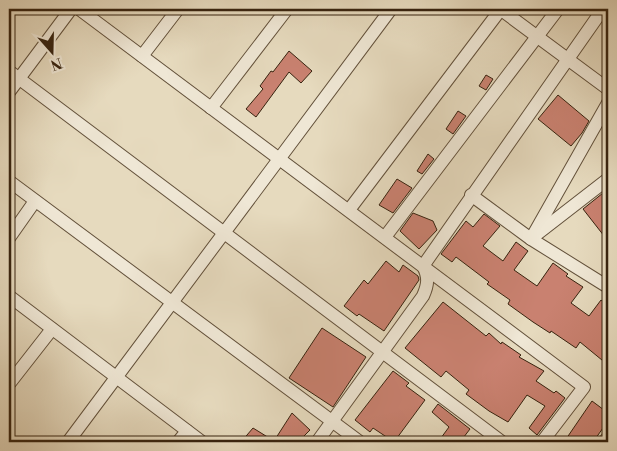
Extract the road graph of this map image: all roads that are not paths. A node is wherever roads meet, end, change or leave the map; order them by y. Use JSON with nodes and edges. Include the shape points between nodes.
{"nodes":[{"id":1,"x":71,"y":9,"type":"edge"},
{"id":2,"x":79,"y":9,"type":"edge"},
{"id":3,"x":178,"y":9,"type":"edge"},
{"id":4,"x":287,"y":9,"type":"edge"},
{"id":5,"x":391,"y":9,"type":"edge"},
{"id":6,"x":501,"y":9,"type":"edge"},
{"id":7,"x":558,"y":9,"type":"edge"},
{"id":8,"x":604,"y":9,"type":"edge"},
{"id":9,"x":537,"y":37,"type":"junction"},
{"id":10,"x":142,"y":56,"type":"junction"},
{"id":11,"x":568,"y":59,"type":"junction"},
{"id":12,"x":14,"y":75,"type":"edge"},
{"id":13,"x":608,"y":90,"type":"edge"},
{"id":14,"x":9,"y":92,"type":"edge"},
{"id":15,"x":608,"y":103,"type":"edge"},
{"id":16,"x":211,"y":108,"type":"junction"},
{"id":17,"x":280,"y":159,"type":"junction"},
{"id":18,"x":608,"y":179,"type":"edge"},
{"id":19,"x":9,"y":181,"type":"edge"},
{"id":20,"x":471,"y":195,"type":"junction"},
{"id":21,"x":36,"y":201,"type":"junction"},
{"id":22,"x":349,"y":210,"type":"junction"},
{"id":23,"x":224,"y":233,"type":"junction"},
{"id":24,"x":385,"y":237,"type":"junction"},
{"id":25,"x":9,"y":238,"type":"edge"},
{"id":26,"x":531,"y":239,"type":"junction"},
{"id":27,"x":423,"y":266,"type":"junction"},
{"id":28,"x":607,"y":284,"type":"edge"},
{"id":29,"x":9,"y":296,"type":"edge"},
{"id":30,"x":172,"y":303,"type":"junction"},
{"id":31,"x":52,"y":329,"type":"junction"},
{"id":32,"x":383,"y":353,"type":"junction"},
{"id":33,"x":116,"y":378,"type":"junction"},
{"id":34,"x":9,"y":384,"type":"edge"},
{"id":35,"x":332,"y":422,"type":"junction"},
{"id":36,"x":187,"y":431,"type":"junction"},
{"id":37,"x":608,"y":437,"type":"edge"},
{"id":38,"x":68,"y":442,"type":"edge"},
{"id":39,"x":178,"y":442,"type":"edge"},
{"id":40,"x":202,"y":442,"type":"edge"},
{"id":41,"x":317,"y":442,"type":"edge"},
{"id":42,"x":360,"y":442,"type":"edge"},
{"id":43,"x":502,"y":442,"type":"edge"},
{"id":44,"x":542,"y":442,"type":"edge"},
{"id":45,"x":604,"y":442,"type":"edge"}],
"edges":[{"from":1,"to":12,"type":"street"},
{"from":2,"to":10,"type":"street"},
{"from":3,"to":10,"type":"street"},
{"from":4,"to":16,"type":"street"},
{"from":5,"to":17,"type":"street"},
{"from":6,"to":9,"type":"street"},
{"from":6,"to":22,"type":"street"},
{"from":7,"to":9,"type":"street"},
{"from":8,"to":11,"type":"street"},
{"from":9,"to":11,"type":"street"},
{"from":9,"to":24,"type":"street"},
{"from":10,"to":16,"type":"street"},
{"from":11,"to":13,"type":"street"},
{"from":11,"to":20,"type":"street"},
{"from":12,"to":14,"type":"street"},
{"from":12,"to":23,"type":"street"},
{"from":15,"to":26,"type":"street"},
{"from":16,"to":17,"type":"street"},
{"from":17,"to":22,"type":"street"},
{"from":17,"to":23,"type":"street"},
{"from":18,"to":26,"type":"street"},
{"from":19,"to":21,"type":"street"},
{"from":20,"to":26,"type":"street"},
{"from":20,"to":27,"type":"street"},
{"from":21,"to":25,"type":"street"},
{"from":21,"to":30,"type":"street"},
{"from":22,"to":24,"type":"street"},
{"from":23,"to":30,"type":"street"},
{"from":23,"to":32,"type":"street"},
{"from":24,"to":27,"type":"street"},
{"from":26,"to":28,"type":"street"},
{"from":27,"to":32,"type":"street","via":[[427,286]]},
{"from":27,"to":44,"type":"street","via":[[584,387]]},
{"from":29,"to":31,"type":"street"},
{"from":30,"to":33,"type":"street"},
{"from":30,"to":35,"type":"street"},
{"from":31,"to":33,"type":"street"},
{"from":31,"to":34,"type":"street"},
{"from":32,"to":35,"type":"street"},
{"from":32,"to":43,"type":"street"},
{"from":33,"to":36,"type":"street"},
{"from":33,"to":38,"type":"street"},
{"from":35,"to":41,"type":"street"},
{"from":35,"to":42,"type":"street"},
{"from":36,"to":39,"type":"street"},
{"from":36,"to":40,"type":"street"},
{"from":37,"to":45,"type":"street"}]}
